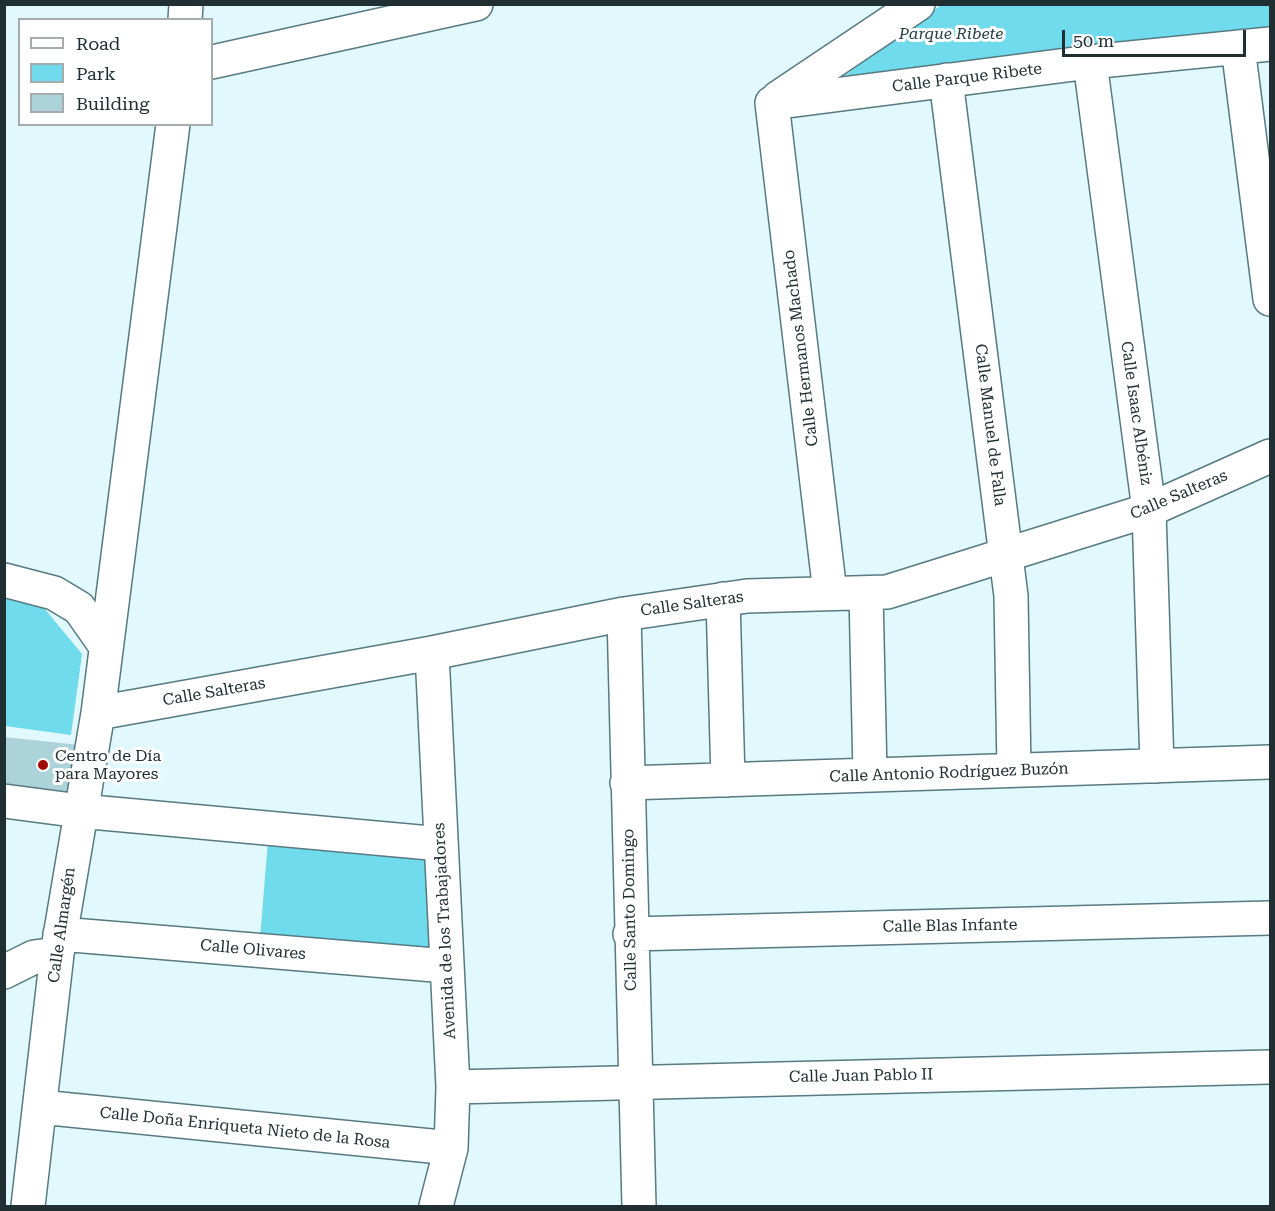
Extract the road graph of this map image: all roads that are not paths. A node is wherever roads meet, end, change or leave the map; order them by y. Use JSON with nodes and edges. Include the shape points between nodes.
{"nodes":[{"id":1,"x":476,"y":4,"type":"edge"},
{"id":2,"x":918,"y":4,"type":"edge"},
{"id":3,"x":1270,"y":44,"type":"edge"},
{"id":4,"x":1238,"y":47,"type":"junction"},
{"id":5,"x":213,"y":62,"type":"edge"},
{"id":6,"x":1090,"y":62,"type":"junction"},
{"id":7,"x":946,"y":80,"type":"junction"},
{"id":8,"x":772,"y":103,"type":"junction"},
{"id":9,"x":173,"y":126,"type":"edge"},
{"id":10,"x":1270,"y":300,"type":"edge"},
{"id":11,"x":1270,"y":456,"type":"edge"},
{"id":12,"x":1149,"y":510,"type":"junction"},
{"id":13,"x":1006,"y":553,"type":"junction"},
{"id":14,"x":4,"y":580,"type":"edge"},
{"id":15,"x":830,"y":593,"type":"junction"},
{"id":16,"x":866,"y":593,"type":"junction"},
{"id":17,"x":723,"y":599,"type":"junction"},
{"id":18,"x":624,"y":614,"type":"junction"},
{"id":19,"x":105,"y":645,"type":"junction"},
{"id":20,"x":432,"y":653,"type":"junction"},
{"id":21,"x":98,"y":713,"type":"junction"},
{"id":22,"x":1270,"y":762,"type":"edge"},
{"id":23,"x":1157,"y":766,"type":"junction"},
{"id":24,"x":1014,"y":770,"type":"junction"},
{"id":25,"x":870,"y":775,"type":"junction"},
{"id":26,"x":728,"y":780,"type":"junction"},
{"id":27,"x":627,"y":783,"type":"junction"},
{"id":28,"x":4,"y":801,"type":"edge"},
{"id":29,"x":80,"y":811,"type":"junction"},
{"id":30,"x":441,"y":844,"type":"junction"},
{"id":31,"x":1270,"y":918,"type":"edge"},
{"id":32,"x":630,"y":934,"type":"junction"},
{"id":33,"x":59,"y":944,"type":"junction"},
{"id":34,"x":447,"y":966,"type":"junction"},
{"id":35,"x":4,"y":972,"type":"edge"},
{"id":36,"x":1270,"y":1067,"type":"edge"},
{"id":37,"x":634,"y":1081,"type":"junction"},
{"id":38,"x":453,"y":1087,"type":"junction"},
{"id":39,"x":40,"y":1107,"type":"junction"},
{"id":40,"x":451,"y":1148,"type":"junction"},
{"id":41,"x":19,"y":1158,"type":"edge"},
{"id":42,"x":28,"y":1206,"type":"edge"},
{"id":43,"x":436,"y":1206,"type":"edge"},
{"id":44,"x":639,"y":1206,"type":"edge"}],
"edges":[{"from":1,"to":5,"type":"street"},
{"from":2,"to":8,"type":"street"},
{"from":3,"to":4,"type":"street","name":"Calle Parque Ribete"},
{"from":4,"to":6,"type":"street","name":"Calle Parque Ribete"},
{"from":4,"to":10,"type":"street"},
{"from":6,"to":7,"type":"street","name":"Calle Parque Ribete"},
{"from":6,"to":12,"type":"street","name":"Calle Isaac Albéniz"},
{"from":7,"to":8,"type":"street","name":"Calle Parque Ribete"},
{"from":7,"to":13,"type":"street","name":"Calle Manuel de Falla"},
{"from":8,"to":15,"type":"street","name":"Calle Hermanos Machado"},
{"from":9,"to":19,"type":"street","name":"Calle Almargén"},
{"from":11,"to":12,"type":"street","name":"Calle Salteras"},
{"from":12,"to":13,"type":"street","name":"Calle Salteras"},
{"from":12,"to":23,"type":"street","name":"Calle Isaac Albéniz"},
{"from":13,"to":16,"type":"street","name":"Calle Salteras","via":[[887,592]]},
{"from":13,"to":24,"type":"street","name":"Calle Manuel de Falla","via":[[1011,596]]},
{"from":14,"to":19,"type":"street","via":[[54,593],[80,608]]},
{"from":15,"to":16,"type":"street","name":"Calle Salteras"},
{"from":15,"to":17,"type":"street","name":"Calle Salteras"},
{"from":16,"to":25,"type":"street"},
{"from":17,"to":18,"type":"street","name":"Calle Salteras"},
{"from":17,"to":26,"type":"street"},
{"from":18,"to":20,"type":"street","name":"Calle Salteras"},
{"from":18,"to":27,"type":"street","name":"Calle Santo Domingo"},
{"from":19,"to":21,"type":"street","name":"Calle Almargén"},
{"from":20,"to":21,"type":"street","name":"Calle Salteras"},
{"from":20,"to":30,"type":"street","name":"Avenida de los Trabajadores"},
{"from":21,"to":29,"type":"street","name":"Calle Almargén"},
{"from":22,"to":23,"type":"street","name":"Calle Antonio Rodríguez Buzón"},
{"from":23,"to":24,"type":"street","name":"Calle Antonio Rodríguez Buzón"},
{"from":24,"to":25,"type":"street","name":"Calle Antonio Rodríguez Buzón"},
{"from":25,"to":26,"type":"street","name":"Calle Antonio Rodríguez Buzón"},
{"from":26,"to":27,"type":"street","name":"Calle Antonio Rodríguez Buzón"},
{"from":27,"to":32,"type":"street","name":"Calle Santo Domingo"},
{"from":28,"to":29,"type":"street"},
{"from":29,"to":30,"type":"street"},
{"from":29,"to":33,"type":"street","name":"Calle Almargén"},
{"from":30,"to":34,"type":"street","name":"Avenida de los Trabajadores"},
{"from":31,"to":32,"type":"street","name":"Calle Blas Infante"},
{"from":32,"to":37,"type":"street","name":"Calle Santo Domingo"},
{"from":33,"to":34,"type":"street","name":"Calle Olivares"},
{"from":33,"to":35,"type":"street","name":"Calle Olivares"},
{"from":33,"to":39,"type":"street","name":"Calle Almargén"},
{"from":34,"to":38,"type":"street","name":"Avenida de los Trabajadores"},
{"from":36,"to":37,"type":"street","name":"Calle Juan Pablo II"},
{"from":37,"to":38,"type":"street","name":"Calle Juan Pablo II"},
{"from":37,"to":44,"type":"street","name":"Calle Santo Domingo"},
{"from":38,"to":40,"type":"street","name":"Avenida de los Trabajadores"},
{"from":39,"to":40,"type":"street","name":"Calle Doña Enriqueta Nieto de la Rosa"},
{"from":39,"to":41,"type":"street","name":"Calle Almargén"},
{"from":40,"to":43,"type":"street","name":"Avenida de los Trabajadores"},
{"from":41,"to":42,"type":"street","name":"Calle Almargén"}]}
